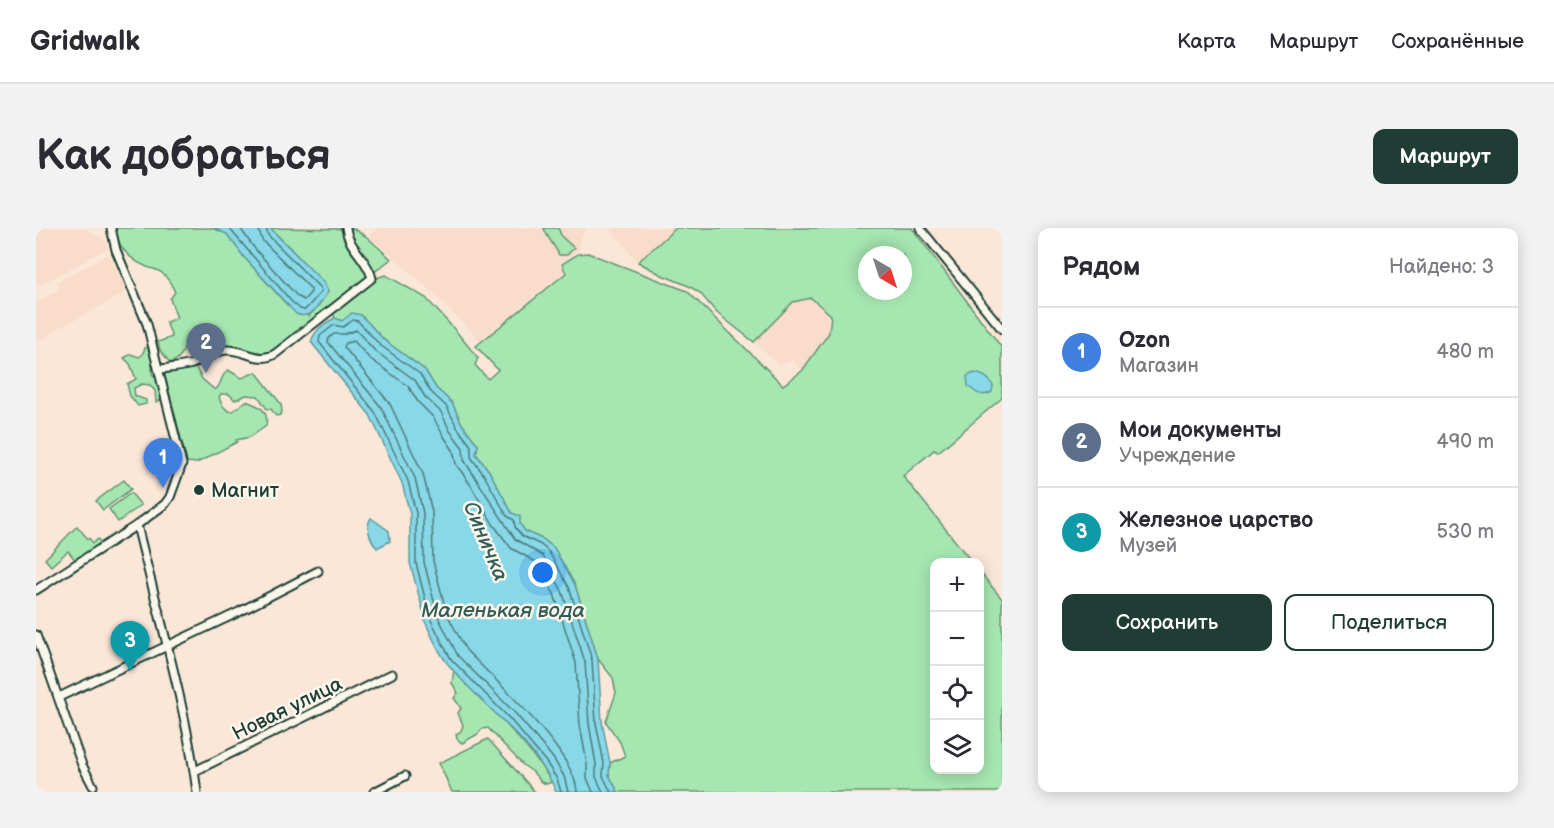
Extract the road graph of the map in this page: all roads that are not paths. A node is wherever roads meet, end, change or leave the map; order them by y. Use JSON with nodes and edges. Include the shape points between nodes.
{"nodes":[{"id":1,"x":111,"y":228,"type":"edge"},
{"id":2,"x":346,"y":228,"type":"edge"},
{"id":3,"x":920,"y":228,"type":"edge"},
{"id":4,"x":1002,"y":329,"type":"edge"},
{"id":5,"x":160,"y":369,"type":"junction"},
{"id":6,"x":137,"y":525,"type":"junction"},
{"id":7,"x":318,"y":571,"type":"dead end"},
{"id":8,"x":36,"y":590,"type":"edge"},
{"id":9,"x":36,"y":635,"type":"edge"},
{"id":10,"x":166,"y":645,"type":"junction"},
{"id":11,"x":393,"y":674,"type":"dead end"},
{"id":12,"x":59,"y":697,"type":"junction"},
{"id":13,"x":195,"y":771,"type":"junction"},
{"id":14,"x":405,"y":776,"type":"dead end"},
{"id":15,"x":93,"y":786,"type":"dead end"},
{"id":16,"x":197,"y":792,"type":"edge"},
{"id":17,"x":374,"y":792,"type":"edge"}],
"edges":[{"from":1,"to":5,"type":"street"},
{"from":2,"to":5,"type":"street","via":[[350,244],[366,261],[372,278],[275,354],[260,358],[228,350],[191,364]]},
{"from":3,"to":4,"type":"street"},
{"from":5,"to":6,"type":"street","via":[[182,464],[169,499]]},
{"from":6,"to":8,"type":"street"},
{"from":6,"to":10,"type":"street"},
{"from":7,"to":10,"type":"street"},
{"from":9,"to":12,"type":"street"},
{"from":10,"to":12,"type":"street"},
{"from":10,"to":13,"type":"street","via":[[181,696]]},
{"from":11,"to":13,"type":"street","name":"Новая улица"},
{"from":12,"to":15,"type":"street"},
{"from":13,"to":16,"type":"street"},
{"from":14,"to":17,"type":"street"}]}
